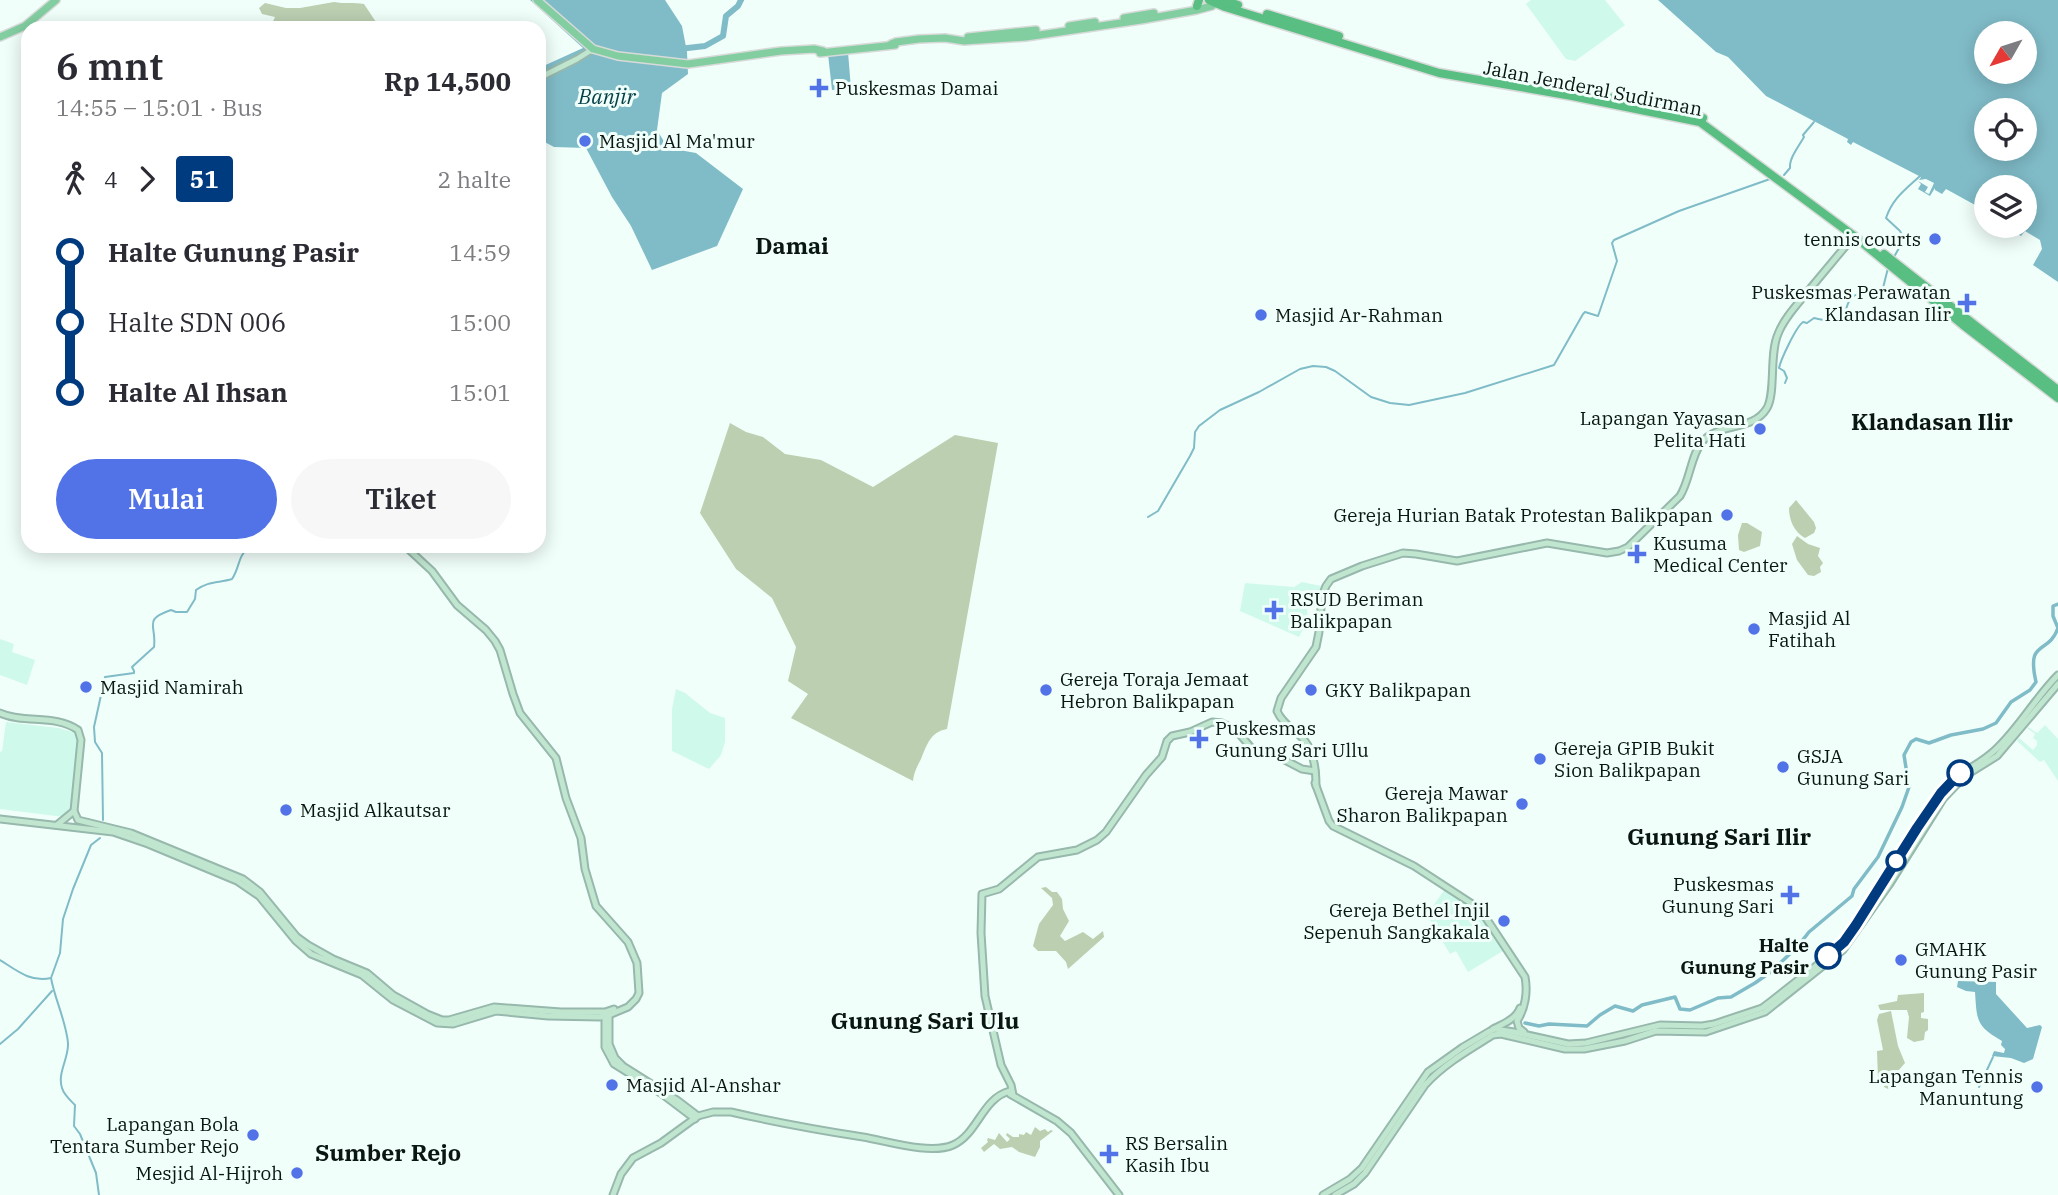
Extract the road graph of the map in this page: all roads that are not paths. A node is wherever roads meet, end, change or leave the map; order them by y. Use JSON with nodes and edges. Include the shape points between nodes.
{"nodes":[{"id":1,"x":54,"y":0,"type":"edge"},
{"id":2,"x":537,"y":0,"type":"edge"},
{"id":3,"x":543,"y":0,"type":"edge"},
{"id":4,"x":1214,"y":1,"type":"edge"},
{"id":5,"x":1198,"y":3,"type":"edge"},
{"id":6,"x":31,"y":21,"type":"edge"},
{"id":7,"x":21,"y":27,"type":"edge"},
{"id":8,"x":0,"y":35,"type":"edge"},
{"id":9,"x":957,"y":39,"type":"junction"},
{"id":10,"x":594,"y":48,"type":"junction"},
{"id":11,"x":546,"y":75,"type":"edge"},
{"id":12,"x":1855,"y":234,"type":"junction"},
{"id":13,"x":1892,"y":264,"type":"junction"},
{"id":14,"x":2058,"y":390,"type":"edge"},
{"id":15,"x":2058,"y":398,"type":"edge"},
{"id":16,"x":413,"y":553,"type":"edge"},
{"id":17,"x":2058,"y":675,"type":"edge"},
{"id":18,"x":2058,"y":684,"type":"edge"},
{"id":19,"x":0,"y":713,"type":"edge"},
{"id":20,"x":1313,"y":769,"type":"junction"},
{"id":21,"x":74,"y":814,"type":"junction"},
{"id":22,"x":0,"y":819,"type":"edge"},
{"id":23,"x":56,"y":826,"type":"junction"},
{"id":24,"x":100,"y":827,"type":"junction"},
{"id":25,"x":115,"y":831,"type":"junction"},
{"id":26,"x":380,"y":986,"type":"junction"},
{"id":27,"x":1526,"y":993,"type":"junction"},
{"id":28,"x":605,"y":1015,"type":"junction"},
{"id":29,"x":1517,"y":1021,"type":"junction"},
{"id":30,"x":1511,"y":1026,"type":"junction"},
{"id":31,"x":1490,"y":1031,"type":"junction"},
{"id":32,"x":1503,"y":1032,"type":"junction"},
{"id":33,"x":1526,"y":1034,"type":"junction"},
{"id":34,"x":1519,"y":1038,"type":"junction"},
{"id":35,"x":1597,"y":1044,"type":"junction"},
{"id":36,"x":1012,"y":1093,"type":"junction"},
{"id":37,"x":684,"y":1108,"type":"junction"},
{"id":38,"x":713,"y":1112,"type":"junction"},
{"id":39,"x":696,"y":1118,"type":"junction"},
{"id":40,"x":685,"y":1126,"type":"junction"},
{"id":41,"x":612,"y":1195,"type":"edge"},
{"id":42,"x":1121,"y":1195,"type":"edge"},
{"id":43,"x":1323,"y":1195,"type":"edge"},
{"id":44,"x":1335,"y":1195,"type":"edge"}],
"edges":[{"from":1,"to":6,"type":"main road"},
{"from":2,"to":10,"type":"main road"},
{"from":3,"to":10,"type":"main road"},
{"from":4,"to":5,"type":"main road"},
{"from":4,"to":9,"type":"main road","via":[[1209,7],[1141,20],[1026,37]]},
{"from":4,"to":12,"type":"highway","name":"Jalan Jenderal Sudirman","via":[[1427,67],[1702,117]]},
{"from":5,"to":9,"type":"main road"},
{"from":7,"to":8,"type":"main road"},
{"from":9,"to":10,"type":"main road","via":[[781,51],[688,64],[618,56]]},
{"from":10,"to":11,"type":"main road"},
{"from":12,"to":13,"type":"highway","name":"Jalan Jenderal Sudirman"},
{"from":12,"to":20,"type":"main road","via":[[1778,332],[1767,409],[1755,421],[1715,433],[1701,443],[1680,496],[1626,549],[1607,553],[1547,543],[1457,561],[1403,553],[1331,579],[1322,596],[1315,647],[1278,705],[1281,719],[1304,740]]},
{"from":13,"to":14,"type":"highway","name":"Jalan Jenderal Sudirman"},
{"from":13,"to":15,"type":"highway","name":"Jalan Jenderal Sudirman"},
{"from":16,"to":28,"type":"main road","via":[[495,641],[520,713],[556,758],[596,906],[628,942],[637,964],[636,999]]},
{"from":17,"to":35,"type":"main road","via":[[1996,750],[1946,787],[1835,951],[1756,1010],[1702,1026],[1661,1024]]},
{"from":18,"to":35,"type":"main road","via":[[2001,752],[1959,781],[1943,799],[1860,929],[1818,972],[1750,1018],[1706,1032],[1656,1031]]},
{"from":19,"to":21,"type":"main road","via":[[62,722],[78,730]]},
{"from":20,"to":27,"type":"main road","via":[[1333,826],[1414,866],[1480,909],[1521,969]]},
{"from":20,"to":36,"type":"main road","via":[[1253,750],[1237,731],[1212,722],[1168,743],[1163,760],[1095,842],[1038,857],[999,889],[982,894],[985,996]]},
{"from":21,"to":23,"type":"main road"},
{"from":21,"to":24,"type":"main road","via":[[80,821]]},
{"from":22,"to":23,"type":"main road"},
{"from":23,"to":24,"type":"main road"},
{"from":24,"to":25,"type":"main road"},
{"from":25,"to":26,"type":"main road","via":[[251,889],[306,951]]},
{"from":25,"to":26,"type":"main road","via":[[248,882],[308,946],[363,970]]},
{"from":26,"to":28,"type":"main road","via":[[401,1005],[441,1024],[496,1011]]},
{"from":27,"to":29,"type":"main road"},
{"from":27,"to":30,"type":"main road"},
{"from":28,"to":37,"type":"main road","via":[[606,1047],[614,1064]]},
{"from":29,"to":30,"type":"main road"},
{"from":29,"to":33,"type":"main road"},
{"from":30,"to":31,"type":"main road"},
{"from":30,"to":32,"type":"main road"},
{"from":30,"to":33,"type":"main road"},
{"from":30,"to":34,"type":"main road"},
{"from":31,"to":32,"type":"main road"},
{"from":31,"to":43,"type":"main road","via":[[1428,1072],[1362,1168]]},
{"from":32,"to":34,"type":"main road"},
{"from":32,"to":44,"type":"main road","via":[[1432,1076],[1365,1173]]},
{"from":33,"to":35,"type":"main road","via":[[1568,1044]]},
{"from":34,"to":35,"type":"main road","via":[[1565,1049]]},
{"from":36,"to":38,"type":"main road","via":[[996,1098],[961,1140],[934,1148]]},
{"from":36,"to":42,"type":"main road","via":[[1071,1133]]},
{"from":37,"to":38,"type":"main road"},
{"from":37,"to":39,"type":"main road"},
{"from":37,"to":40,"type":"main road"},
{"from":38,"to":39,"type":"main road"},
{"from":39,"to":40,"type":"main road"},
{"from":40,"to":41,"type":"main road","via":[[633,1158]]}]}
